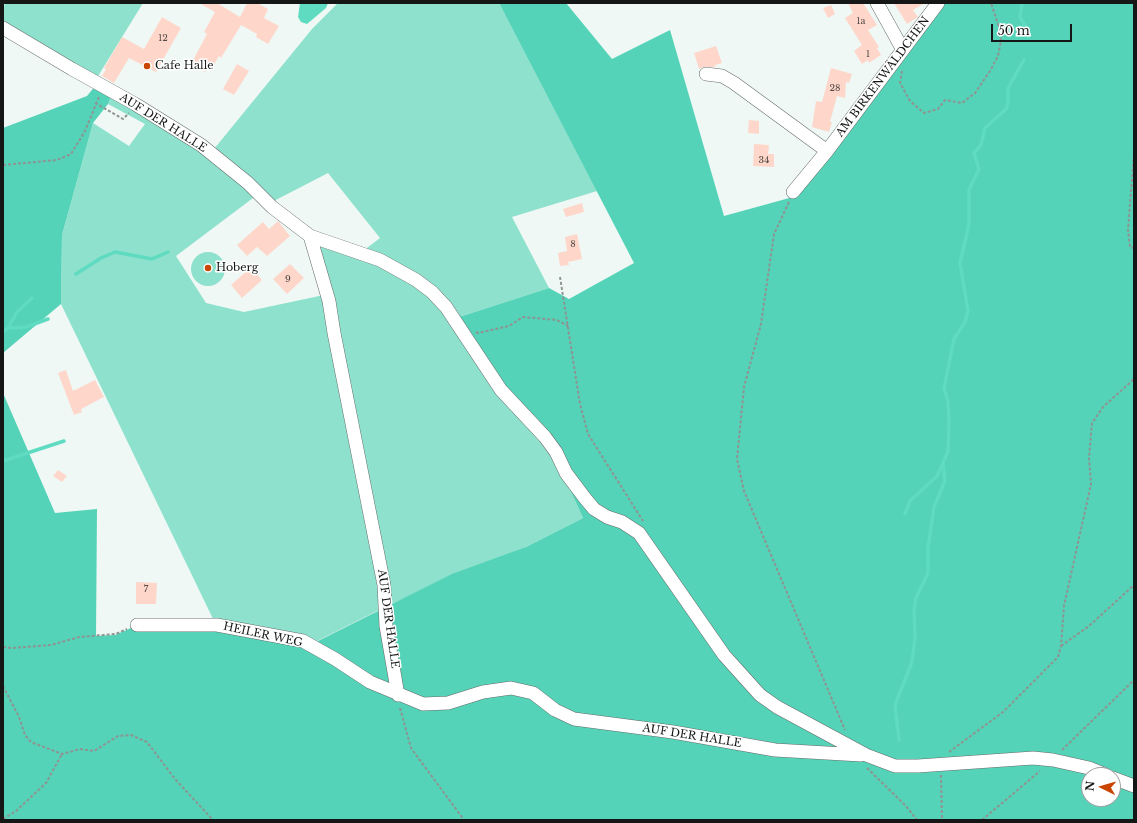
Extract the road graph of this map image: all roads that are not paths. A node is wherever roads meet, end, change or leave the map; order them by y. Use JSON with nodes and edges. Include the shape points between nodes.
{"nodes":[{"id":1,"x":877,"y":3,"type":"edge"},
{"id":2,"x":938,"y":3,"type":"edge"},
{"id":3,"x":3,"y":28,"type":"edge"},
{"id":4,"x":904,"y":50,"type":"junction"},
{"id":5,"x":706,"y":74,"type":"dead end"},
{"id":6,"x":827,"y":151,"type":"junction"},
{"id":7,"x":793,"y":192,"type":"road end"},
{"id":8,"x":310,"y":236,"type":"junction"},
{"id":9,"x":138,"y":625,"type":"road end"},
{"id":10,"x":398,"y":695,"type":"junction"},
{"id":11,"x":866,"y":755,"type":"junction"},
{"id":12,"x":1084,"y":767,"type":"edge"},
{"id":13,"x":1121,"y":781,"type":"edge"},
{"id":14,"x":1134,"y":786,"type":"edge"}],
"edges":[{"from":1,"to":4,"type":"street"},
{"from":2,"to":4,"type":"street","name":"AM BIRKENWÄLDCHEN"},
{"from":3,"to":8,"type":"street","name":"AUF DER HALLE","via":[[202,145],[272,207]]},
{"from":4,"to":6,"type":"street","name":"AM BIRKENWÄLDCHEN"},
{"from":5,"to":6,"type":"street","via":[[722,76],[734,83]]},
{"from":6,"to":7,"type":"street","name":"AM BIRKENWÄLDCHEN"},
{"from":8,"to":10,"type":"street","name":"AUF DER HALLE","via":[[329,301],[384,585],[386,626]]},
{"from":8,"to":11,"type":"street","name":"AUF DER HALLE","via":[[380,260],[432,292],[446,307],[501,390],[546,436],[566,473],[584,497],[594,509],[639,533],[724,655],[760,694],[798,720]]},
{"from":9,"to":10,"type":"street","name":"HEILER WEG","via":[[217,625],[303,641],[370,682]]},
{"from":10,"to":11,"type":"street","name":"AUF DER HALLE","via":[[423,704],[448,703],[483,692],[511,688],[533,693],[555,710],[574,719],[673,732],[775,750]]},
{"from":11,"to":12,"type":"street","name":"AUF DER HALLE","via":[[895,766],[1033,758]]},
{"from":13,"to":14,"type":"street"}]}
